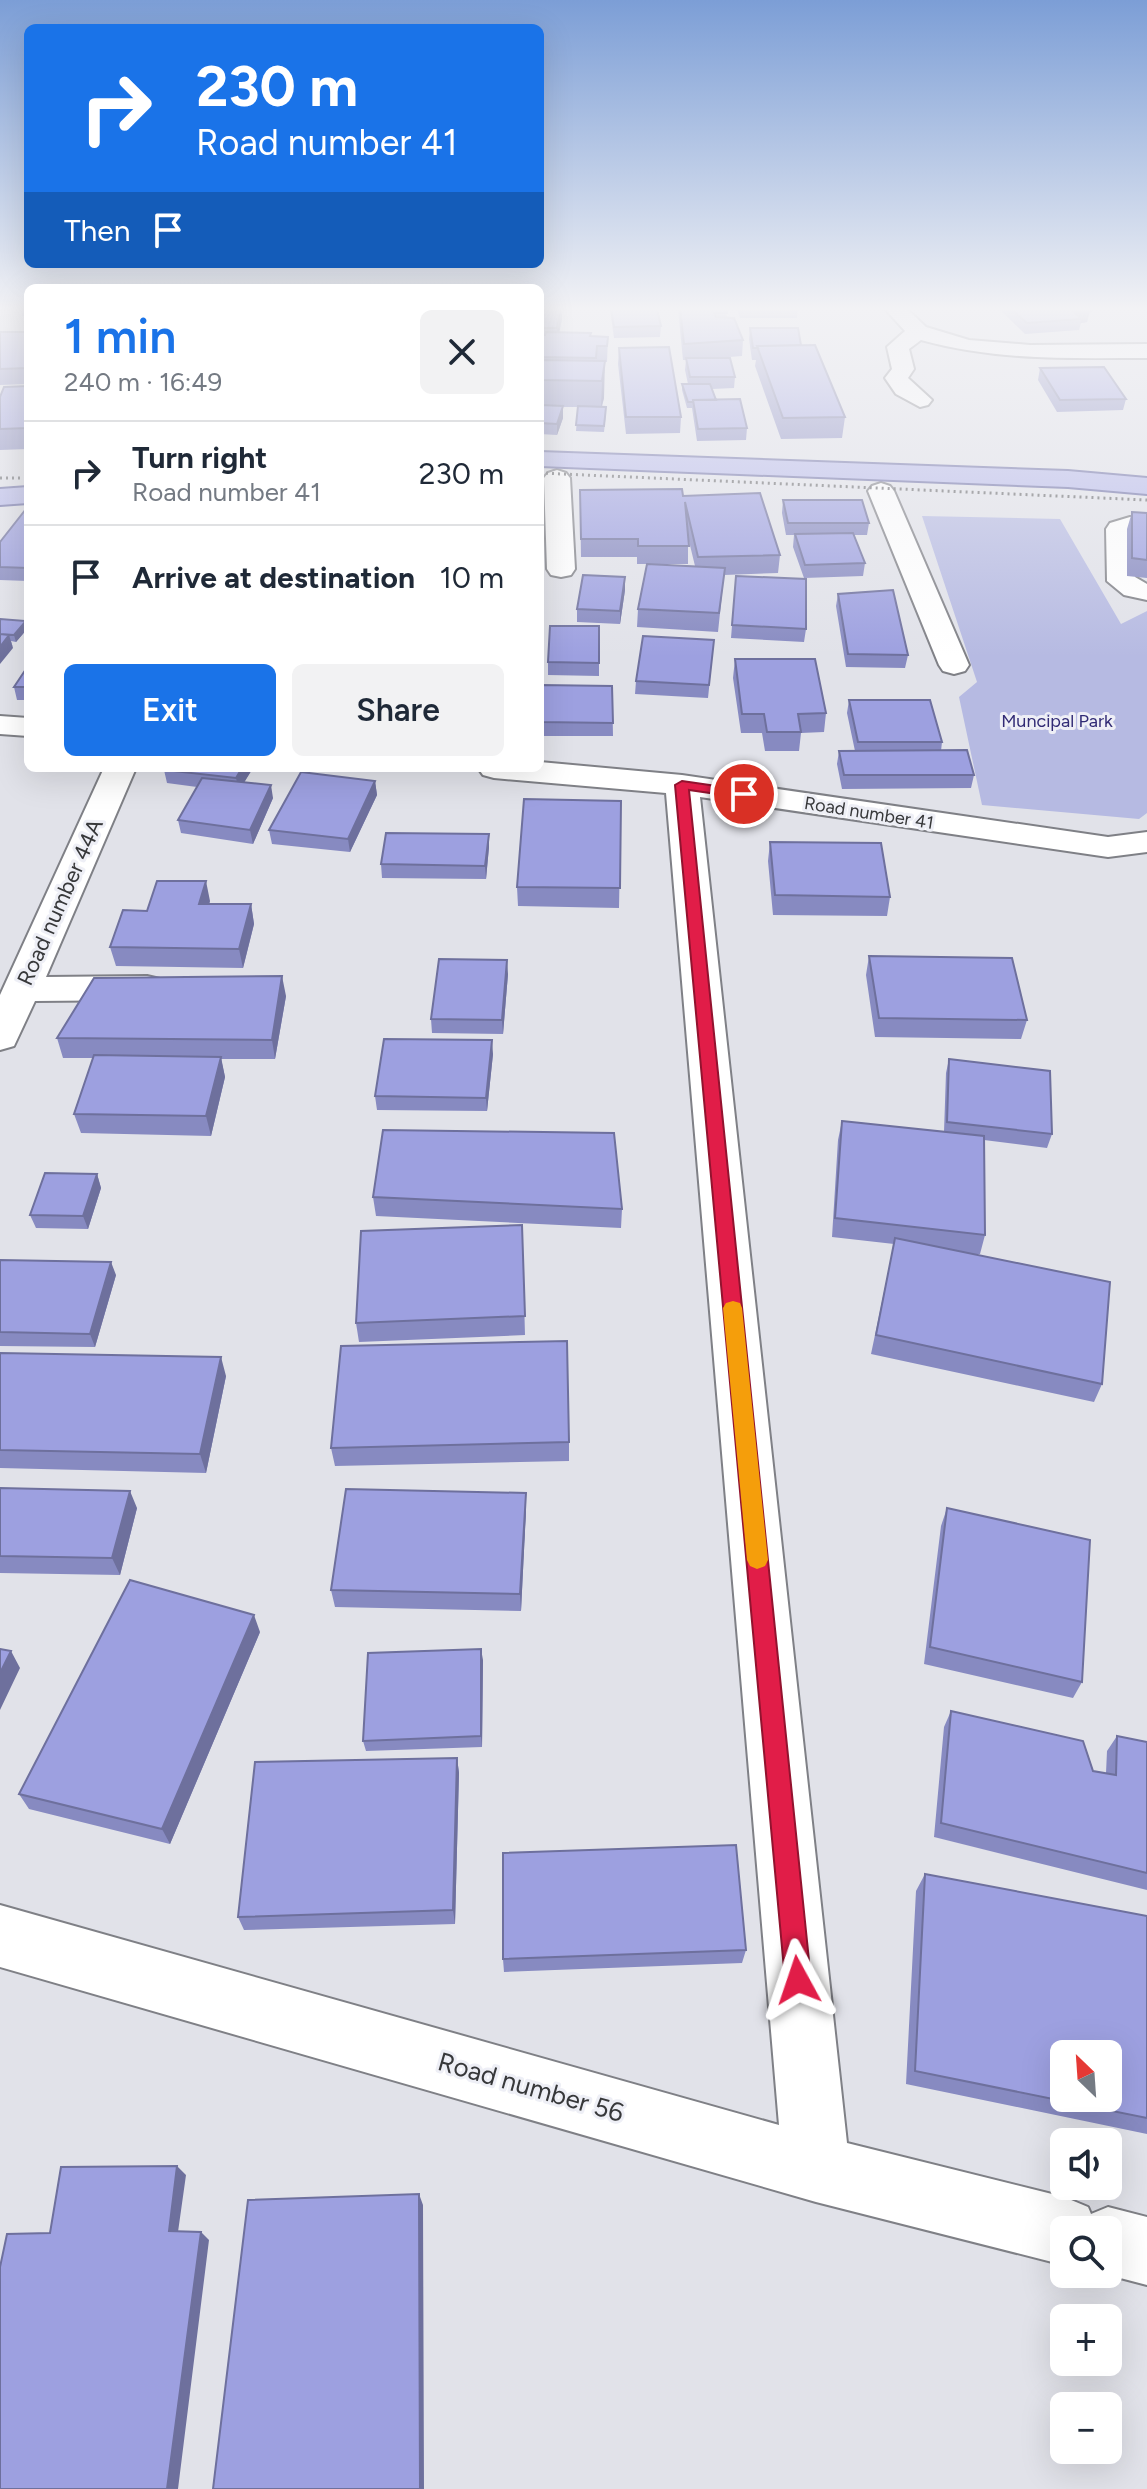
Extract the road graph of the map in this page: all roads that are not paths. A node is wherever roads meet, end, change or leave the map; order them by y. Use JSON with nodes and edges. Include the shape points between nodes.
{"nodes":[{"id":1,"x":546,"y":471,"type":"edge"},
{"id":2,"x":772,"y":477,"type":"junction"},
{"id":3,"x":1147,"y":486,"type":"edge"},
{"id":4,"x":881,"y":491,"type":"junction"},
{"id":5,"x":24,"y":495,"type":"edge"},
{"id":6,"x":0,"y":497,"type":"edge"},
{"id":7,"x":1147,"y":504,"type":"edge"},
{"id":8,"x":1147,"y":526,"type":"edge"},
{"id":9,"x":561,"y":569,"type":"dead end"},
{"id":10,"x":1147,"y":592,"type":"edge"},
{"id":11,"x":954,"y":665,"type":"dead end"},
{"id":12,"x":0,"y":725,"type":"edge"},
{"id":13,"x":24,"y":727,"type":"edge"},
{"id":14,"x":118,"y":772,"type":"edge"},
{"id":15,"x":538,"y":772,"type":"edge"},
{"id":16,"x":682,"y":785,"type":"junction"},
{"id":17,"x":1147,"y":842,"type":"edge"},
{"id":18,"x":181,"y":987,"type":"edge"},
{"id":19,"x":21,"y":989,"type":"junction"},
{"id":20,"x":0,"y":1037,"type":"edge"},
{"id":21,"x":0,"y":1936,"type":"edge"},
{"id":22,"x":816,"y":2169,"type":"junction"},
{"id":23,"x":1050,"y":2228,"type":"edge"},
{"id":24,"x":1122,"y":2245,"type":"edge"},
{"id":25,"x":1147,"y":2251,"type":"edge"}],
"edges":[{"from":1,"to":2,"type":"main road"},
{"from":1,"to":9,"type":"street"},
{"from":2,"to":3,"type":"main road","via":[[1068,479]]},
{"from":2,"to":4,"type":"main road"},
{"from":4,"to":7,"type":"main road"},
{"from":4,"to":11,"type":"street"},
{"from":5,"to":6,"type":"main road"},
{"from":8,"to":10,"type":"street","via":[[1119,529],[1121,581]]},
{"from":12,"to":13,"type":"street"},
{"from":14,"to":19,"type":"street","name":"Road number 44A"},
{"from":15,"to":16,"type":"street","name":"Road number 41"},
{"from":16,"to":17,"type":"street","name":"Road number 41","via":[[1022,837],[1108,847]]},
{"from":16,"to":22,"type":"street"},
{"from":18,"to":19,"type":"street"},
{"from":19,"to":20,"type":"street","name":"Road number 44A"},
{"from":21,"to":22,"type":"street","name":"Road number 56"},
{"from":22,"to":23,"type":"street","name":"Road number 56"},
{"from":24,"to":25,"type":"street"}]}
